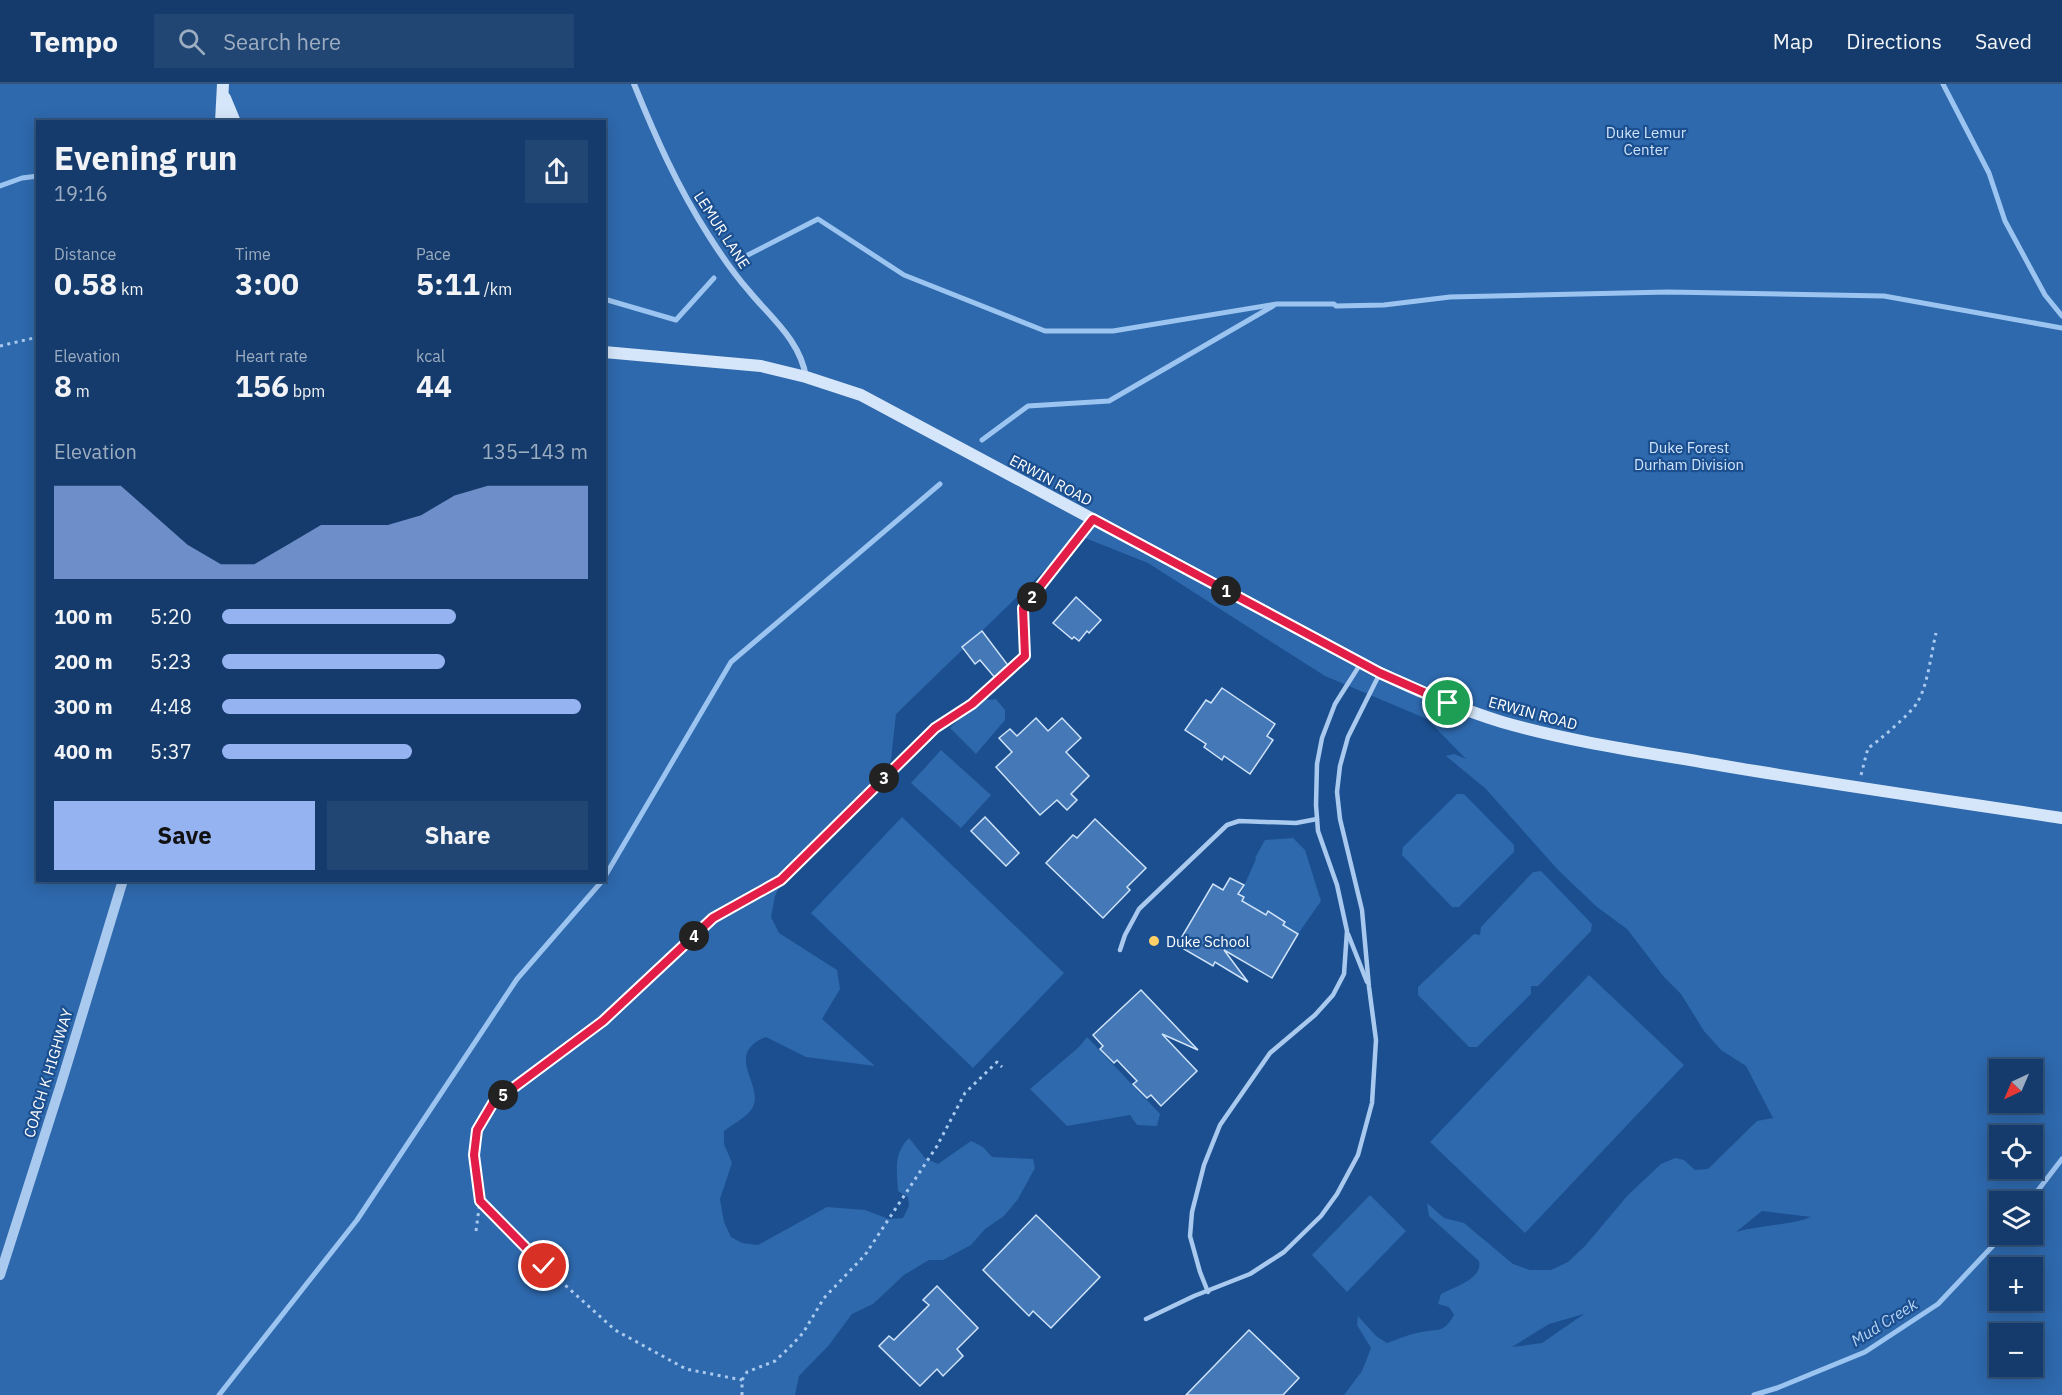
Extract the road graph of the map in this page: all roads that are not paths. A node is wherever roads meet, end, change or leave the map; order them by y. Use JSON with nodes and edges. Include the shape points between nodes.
{"nodes":[{"id":1,"x":634,"y":84,"type":"edge"},
{"id":2,"x":223,"y":89,"type":"edge"},
{"id":3,"x":221,"y":120,"type":"edge"},
{"id":4,"x":228,"y":120,"type":"edge"},
{"id":5,"x":235,"y":120,"type":"edge"},
{"id":6,"x":606,"y":352,"type":"edge"},
{"id":7,"x":806,"y":377,"type":"junction"},
{"id":8,"x":1093,"y":519,"type":"junction"},
{"id":9,"x":1025,"y":656,"type":"road end"},
{"id":10,"x":1361,"y":663,"type":"junction"},
{"id":11,"x":1380,"y":673,"type":"junction"},
{"id":12,"x":2062,"y":818,"type":"edge"},
{"id":13,"x":1317,"y":819,"type":"junction"},
{"id":14,"x":122,"y":882,"type":"edge"},
{"id":15,"x":1347,"y":932,"type":"junction"},
{"id":16,"x":1120,"y":950,"type":"dead end"},
{"id":17,"x":1369,"y":987,"type":"junction"},
{"id":18,"x":0,"y":1275,"type":"edge"},
{"id":19,"x":1208,"y":1292,"type":"junction"},
{"id":20,"x":1146,"y":1319,"type":"dead end"}],
"edges":[{"from":1,"to":7,"type":"street","name":"LEMUR LANE","via":[[652,130],[707,234],[740,280],[792,340],[804,362]]},
{"from":2,"to":3,"type":"main road"},
{"from":2,"to":4,"type":"main road"},
{"from":2,"to":5,"type":"main road"},
{"from":6,"to":7,"type":"main road","name":"ERWIN ROAD","via":[[729,362]]},
{"from":7,"to":8,"type":"main road","name":"ERWIN ROAD","via":[[886,406]]},
{"from":8,"to":9,"type":"lane","via":[[1023,608]]},
{"from":8,"to":10,"type":"main road","name":"ERWIN ROAD"},
{"from":10,"to":11,"type":"main road","name":"ERWIN ROAD"},
{"from":10,"to":13,"type":"lane","via":[[1335,704],[1322,738],[1317,764]]},
{"from":11,"to":12,"type":"main road","name":"ERWIN ROAD","via":[[1504,722],[1610,747]]},
{"from":11,"to":17,"type":"lane","via":[[1348,737],[1337,792],[1362,910]]},
{"from":13,"to":15,"type":"lane"},
{"from":13,"to":16,"type":"lane","via":[[1296,823],[1239,821],[1227,825],[1139,909]]},
{"from":14,"to":18,"type":"street","name":"COACH K HIGHWAY"},
{"from":15,"to":17,"type":"lane"},
{"from":15,"to":19,"type":"lane","via":[[1344,974],[1333,995],[1270,1053],[1220,1125],[1204,1165],[1190,1236]]},
{"from":17,"to":19,"type":"lane","via":[[1376,1040],[1372,1103],[1353,1165],[1321,1216],[1284,1252],[1250,1274]]},
{"from":19,"to":20,"type":"lane"}]}
